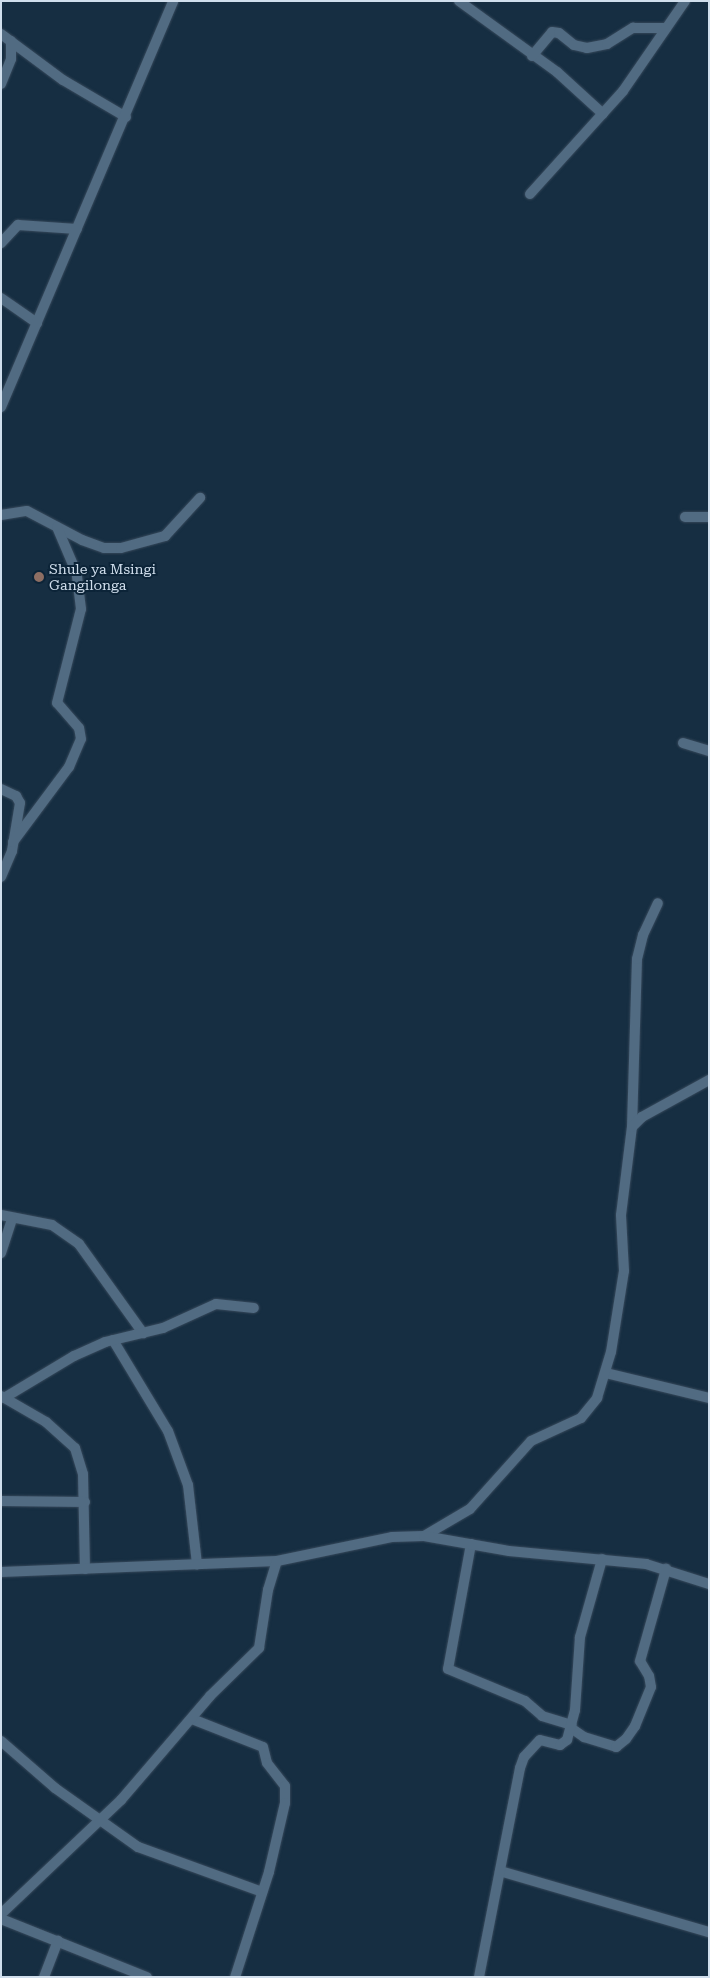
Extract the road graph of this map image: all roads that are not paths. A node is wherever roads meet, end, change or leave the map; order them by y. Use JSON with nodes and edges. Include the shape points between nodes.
{"nodes":[{"id":1,"x":173,"y":1,"type":"edge"},
{"id":2,"x":459,"y":1,"type":"edge"},
{"id":3,"x":685,"y":1,"type":"edge"},
{"id":4,"x":471,"y":5,"type":"edge"},
{"id":5,"x":666,"y":28,"type":"junction"},
{"id":6,"x":1,"y":34,"type":"edge"},
{"id":7,"x":11,"y":41,"type":"junction"},
{"id":8,"x":532,"y":56,"type":"junction"},
{"id":9,"x":1,"y":84,"type":"edge"},
{"id":10,"x":603,"y":114,"type":"junction"},
{"id":11,"x":126,"y":117,"type":"junction"},
{"id":12,"x":530,"y":194,"type":"dead end"},
{"id":13,"x":77,"y":230,"type":"junction"},
{"id":14,"x":1,"y":243,"type":"edge"},
{"id":15,"x":1,"y":298,"type":"edge"},
{"id":16,"x":37,"y":323,"type":"junction"},
{"id":17,"x":1,"y":407,"type":"edge"},
{"id":18,"x":200,"y":498,"type":"dead end"},
{"id":19,"x":1,"y":515,"type":"edge"},
{"id":20,"x":684,"y":517,"type":"dead end"},
{"id":21,"x":709,"y":517,"type":"edge"},
{"id":22,"x":57,"y":527,"type":"junction"},
{"id":23,"x":683,"y":743,"type":"dead end"},
{"id":24,"x":709,"y":751,"type":"edge"},
{"id":25,"x":1,"y":788,"type":"edge"},
{"id":26,"x":13,"y":842,"type":"junction"},
{"id":27,"x":1,"y":877,"type":"edge"},
{"id":28,"x":658,"y":903,"type":"dead end"},
{"id":29,"x":709,"y":1080,"type":"edge"},
{"id":30,"x":632,"y":1127,"type":"junction"},
{"id":31,"x":1,"y":1215,"type":"edge"},
{"id":32,"x":12,"y":1219,"type":"junction"},
{"id":33,"x":1,"y":1254,"type":"edge"},
{"id":34,"x":254,"y":1308,"type":"dead end"},
{"id":35,"x":142,"y":1333,"type":"junction"},
{"id":36,"x":113,"y":1340,"type":"junction"},
{"id":37,"x":606,"y":1373,"type":"junction"},
{"id":38,"x":3,"y":1397,"type":"edge"},
{"id":39,"x":709,"y":1398,"type":"edge"},
{"id":40,"x":1,"y":1501,"type":"edge"},
{"id":41,"x":85,"y":1502,"type":"junction"},
{"id":42,"x":424,"y":1536,"type":"junction"},
{"id":43,"x":471,"y":1544,"type":"junction"},
{"id":44,"x":602,"y":1559,"type":"junction"},
{"id":45,"x":277,"y":1561,"type":"junction"},
{"id":46,"x":197,"y":1564,"type":"junction"},
{"id":47,"x":85,"y":1569,"type":"junction"},
{"id":48,"x":666,"y":1569,"type":"junction"},
{"id":49,"x":1,"y":1572,"type":"edge"},
{"id":50,"x":709,"y":1584,"type":"edge"},
{"id":51,"x":192,"y":1719,"type":"junction"},
{"id":52,"x":571,"y":1726,"type":"junction"},
{"id":53,"x":1,"y":1741,"type":"edge"},
{"id":54,"x":99,"y":1818,"type":"junction"},
{"id":55,"x":500,"y":1871,"type":"junction"},
{"id":56,"x":262,"y":1892,"type":"junction"},
{"id":57,"x":1,"y":1914,"type":"edge"},
{"id":58,"x":1,"y":1919,"type":"edge"},
{"id":59,"x":709,"y":1932,"type":"edge"},
{"id":60,"x":58,"y":1941,"type":"junction"},
{"id":61,"x":132,"y":1975,"type":"edge"},
{"id":62,"x":44,"y":1977,"type":"edge"},
{"id":63,"x":147,"y":1977,"type":"edge"},
{"id":64,"x":235,"y":1977,"type":"edge"},
{"id":65,"x":479,"y":1977,"type":"edge"}],
"edges":[{"from":1,"to":11,"type":"street"},
{"from":2,"to":4,"type":"street"},
{"from":3,"to":5,"type":"street"},
{"from":4,"to":8,"type":"street"},
{"from":5,"to":8,"type":"street","via":[[633,28],[608,44],[587,48],[574,45],[559,33],[552,32]]},
{"from":5,"to":10,"type":"street"},
{"from":6,"to":7,"type":"street"},
{"from":7,"to":9,"type":"street","via":[[11,59]]},
{"from":7,"to":11,"type":"street","via":[[63,80]]},
{"from":8,"to":10,"type":"street","via":[[557,72]]},
{"from":10,"to":12,"type":"street"},
{"from":11,"to":13,"type":"street"},
{"from":13,"to":14,"type":"street","via":[[18,225]]},
{"from":13,"to":16,"type":"street"},
{"from":15,"to":16,"type":"street"},
{"from":16,"to":17,"type":"street"},
{"from":18,"to":22,"type":"street","via":[[165,536],[137,546],[104,548]]},
{"from":19,"to":22,"type":"street","via":[[27,511]]},
{"from":20,"to":21,"type":"street"},
{"from":22,"to":26,"type":"street","via":[[77,574],[82,609],[57,703],[79,728],[82,739],[69,767]]},
{"from":23,"to":24,"type":"street"},
{"from":25,"to":26,"type":"street","via":[[19,799]]},
{"from":26,"to":27,"type":"street"},
{"from":28,"to":30,"type":"street","via":[[643,935],[637,959]]},
{"from":29,"to":30,"type":"street","via":[[642,1117]]},
{"from":30,"to":37,"type":"street","via":[[621,1215],[624,1271]]},
{"from":31,"to":32,"type":"street"},
{"from":32,"to":33,"type":"street"},
{"from":32,"to":35,"type":"street","via":[[52,1225],[79,1244]]},
{"from":34,"to":35,"type":"street","via":[[216,1304],[163,1328]]},
{"from":35,"to":36,"type":"street"},
{"from":36,"to":38,"type":"street","via":[[74,1356]]},
{"from":36,"to":46,"type":"street","via":[[168,1431],[188,1485]]},
{"from":37,"to":39,"type":"street"},
{"from":37,"to":42,"type":"street","via":[[597,1398],[581,1418],[531,1441],[470,1509]]},
{"from":38,"to":41,"type":"street","via":[[46,1422],[76,1448],[83,1474]]},
{"from":40,"to":41,"type":"street"},
{"from":41,"to":47,"type":"street"},
{"from":42,"to":43,"type":"street"},
{"from":42,"to":45,"type":"street","via":[[392,1537]]},
{"from":43,"to":44,"type":"street"},
{"from":43,"to":52,"type":"street","via":[[448,1669],[525,1701],[542,1716]]},
{"from":44,"to":48,"type":"street"},
{"from":44,"to":52,"type":"street","via":[[580,1637],[578,1684]]},
{"from":45,"to":46,"type":"street"},
{"from":45,"to":51,"type":"street","via":[[268,1590],[259,1648]]},
{"from":46,"to":47,"type":"street"},
{"from":47,"to":49,"type":"street"},
{"from":48,"to":50,"type":"street"},
{"from":48,"to":52,"type":"street","via":[[640,1661],[651,1687],[635,1726],[616,1747],[584,1737]]},
{"from":51,"to":54,"type":"street","via":[[121,1800]]},
{"from":51,"to":56,"type":"street","via":[[263,1747],[268,1763],[285,1786],[285,1803]]},
{"from":52,"to":55,"type":"street","via":[[565,1744],[540,1740],[524,1757]]},
{"from":53,"to":54,"type":"street","via":[[54,1788]]},
{"from":54,"to":56,"type":"street","via":[[138,1847]]},
{"from":54,"to":57,"type":"street"},
{"from":55,"to":59,"type":"street"},
{"from":55,"to":65,"type":"street"},
{"from":56,"to":64,"type":"street"},
{"from":58,"to":60,"type":"street"},
{"from":60,"to":61,"type":"street"},
{"from":60,"to":62,"type":"street"},
{"from":61,"to":63,"type":"street"}]}
